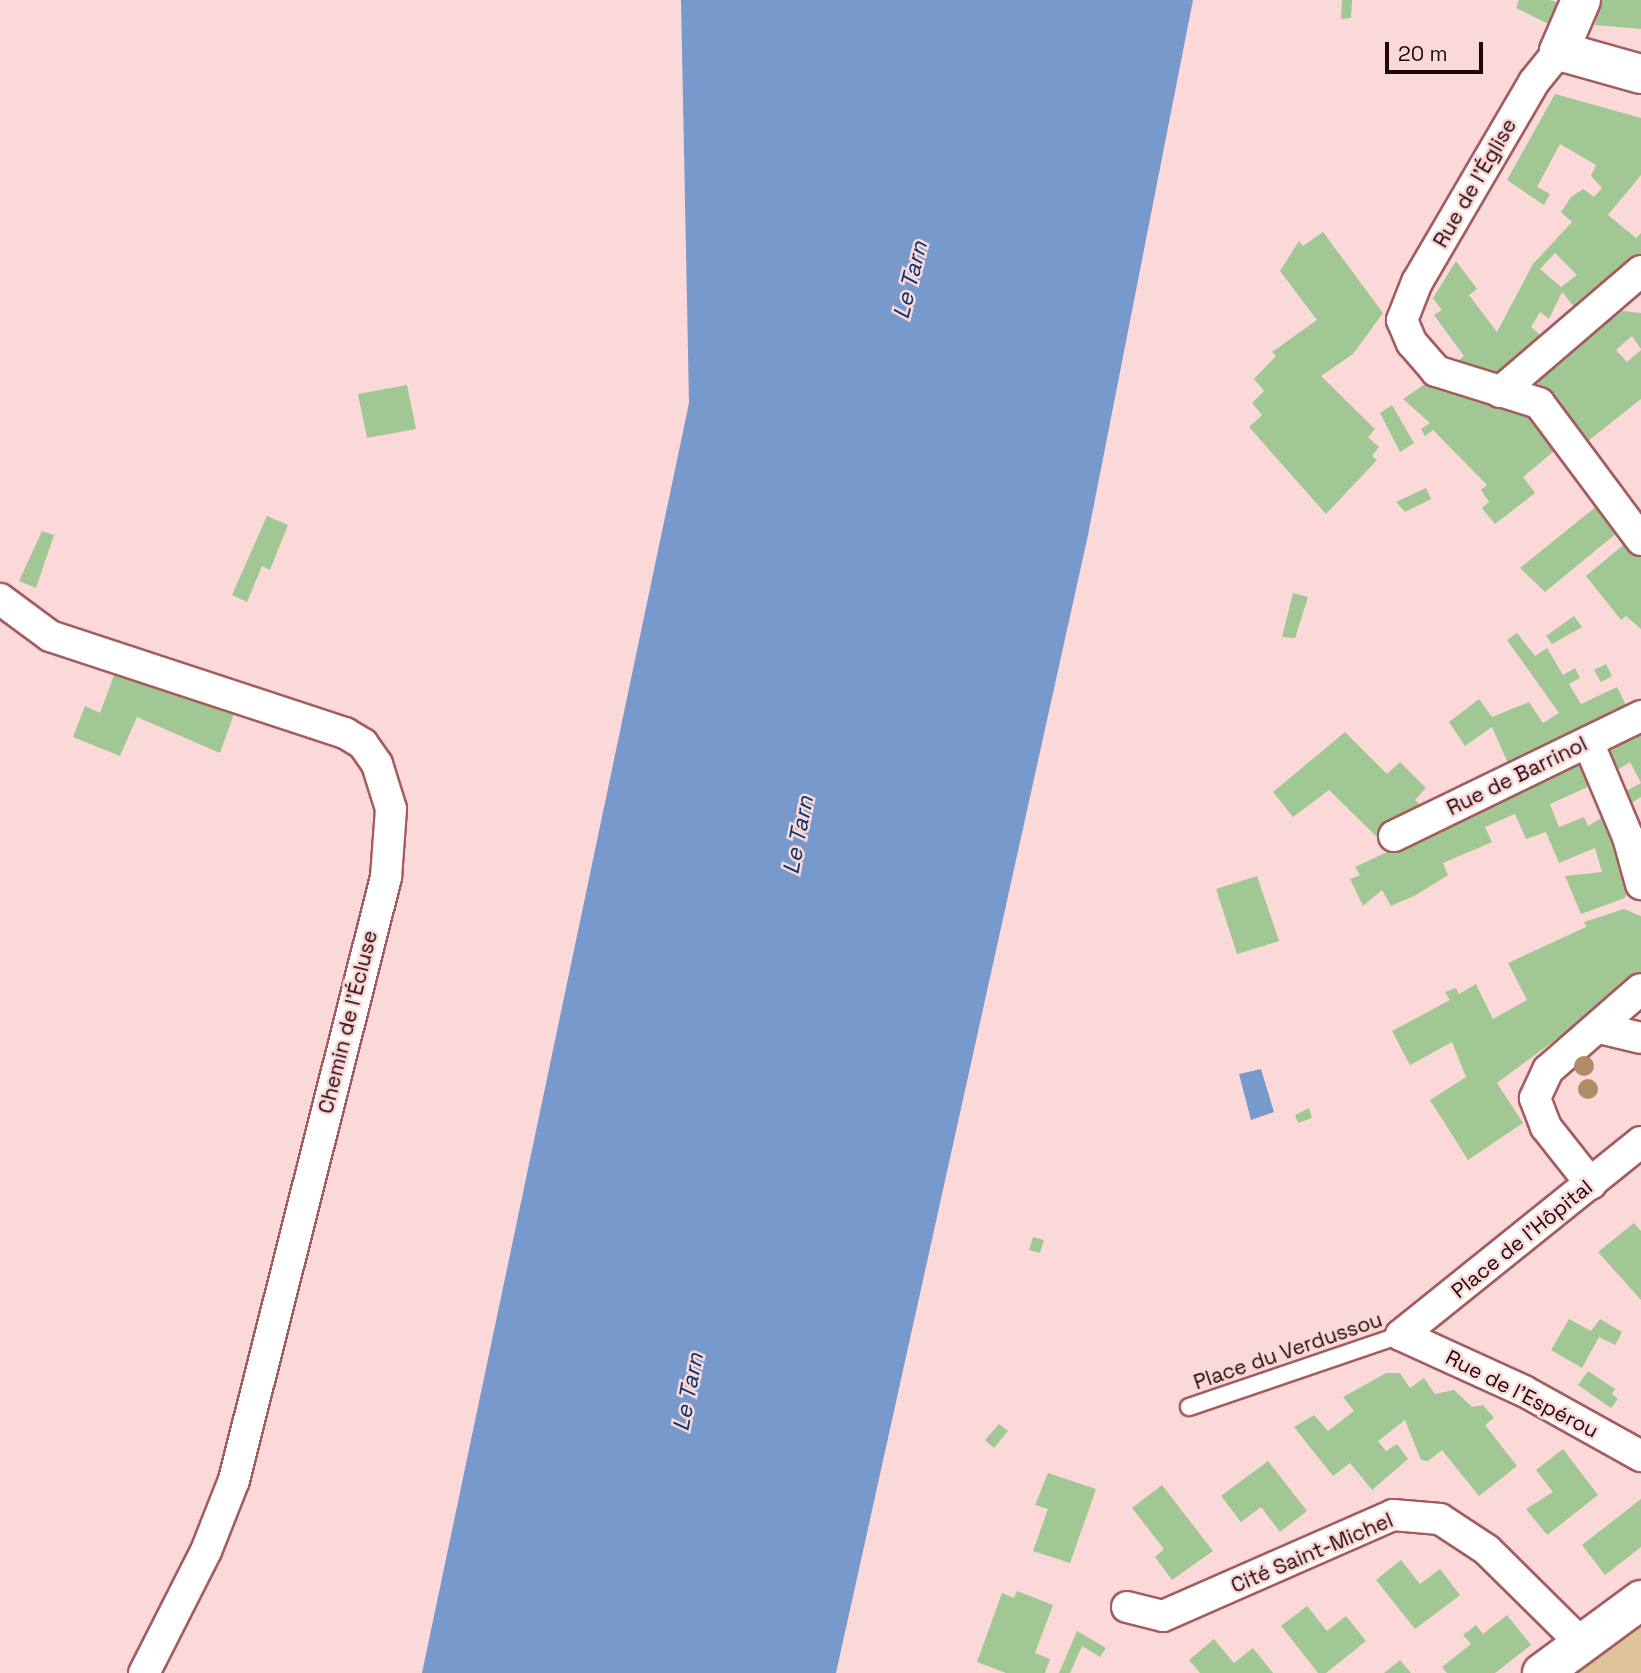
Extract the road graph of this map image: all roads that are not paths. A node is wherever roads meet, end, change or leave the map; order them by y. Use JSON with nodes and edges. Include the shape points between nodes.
{"nodes":[{"id":1,"x":1581,"y":0,"type":"edge"},
{"id":2,"x":1559,"y":51,"type":"junction"},
{"id":3,"x":1641,"y":74,"type":"edge"},
{"id":4,"x":1635,"y":287,"type":"edge"},
{"id":5,"x":1500,"y":392,"type":"junction"},
{"id":6,"x":1641,"y":540,"type":"edge"},
{"id":7,"x":0,"y":599,"type":"edge"},
{"id":8,"x":1641,"y":716,"type":"edge"},
{"id":9,"x":1588,"y":742,"type":"junction"},
{"id":10,"x":1394,"y":836,"type":"dead end"},
{"id":11,"x":1641,"y":884,"type":"edge"},
{"id":12,"x":1641,"y":989,"type":"edge"},
{"id":13,"x":1599,"y":1028,"type":"junction"},
{"id":14,"x":1641,"y":1038,"type":"edge"},
{"id":15,"x":1641,"y":1142,"type":"edge"},
{"id":16,"x":1591,"y":1184,"type":"junction"},
{"id":17,"x":1401,"y":1335,"type":"junction"},
{"id":18,"x":1189,"y":1407,"type":"dead end"},
{"id":19,"x":1641,"y":1456,"type":"edge"},
{"id":20,"x":1641,"y":1600,"type":"edge"},
{"id":21,"x":1127,"y":1607,"type":"dead end"},
{"id":22,"x":1581,"y":1643,"type":"junction"},
{"id":23,"x":144,"y":1673,"type":"edge"},
{"id":24,"x":1542,"y":1673,"type":"edge"}],
"edges":[{"from":1,"to":2,"type":"street"},
{"from":2,"to":3,"type":"street"},
{"from":2,"to":5,"type":"street","name":"Rue de l'Église","via":[[1534,82],[1424,270],[1402,320],[1412,343],[1436,371]]},
{"from":4,"to":5,"type":"street"},
{"from":5,"to":6,"type":"street","via":[[1539,403]]},
{"from":7,"to":23,"type":"street","name":"Chemin de l'Écluse","via":[[50,636],[345,733],[363,744],[377,764],[391,809],[386,877],[241,1457],[206,1551]]},
{"from":8,"to":9,"type":"street","name":"Rue de Barrinol"},
{"from":9,"to":10,"type":"street","name":"Rue de Barrinol"},
{"from":9,"to":11,"type":"street","via":[[1628,836]]},
{"from":12,"to":13,"type":"street"},
{"from":13,"to":14,"type":"street"},
{"from":13,"to":16,"type":"street","via":[[1548,1070],[1535,1098],[1546,1127]]},
{"from":15,"to":16,"type":"street","name":"Place de l'Hôpital"},
{"from":16,"to":17,"type":"street","name":"Place de l'Hôpital"},
{"from":17,"to":18,"type":"lane","name":"Place du Verdussou"},
{"from":17,"to":19,"type":"street","name":"Rue de l'Espérou","via":[[1524,1391]]},
{"from":20,"to":22,"type":"street"},
{"from":21,"to":22,"type":"street","name":"Cité Saint-Michel","via":[[1163,1616],[1393,1515],[1440,1519],[1487,1550]]},
{"from":22,"to":24,"type":"street"}]}
